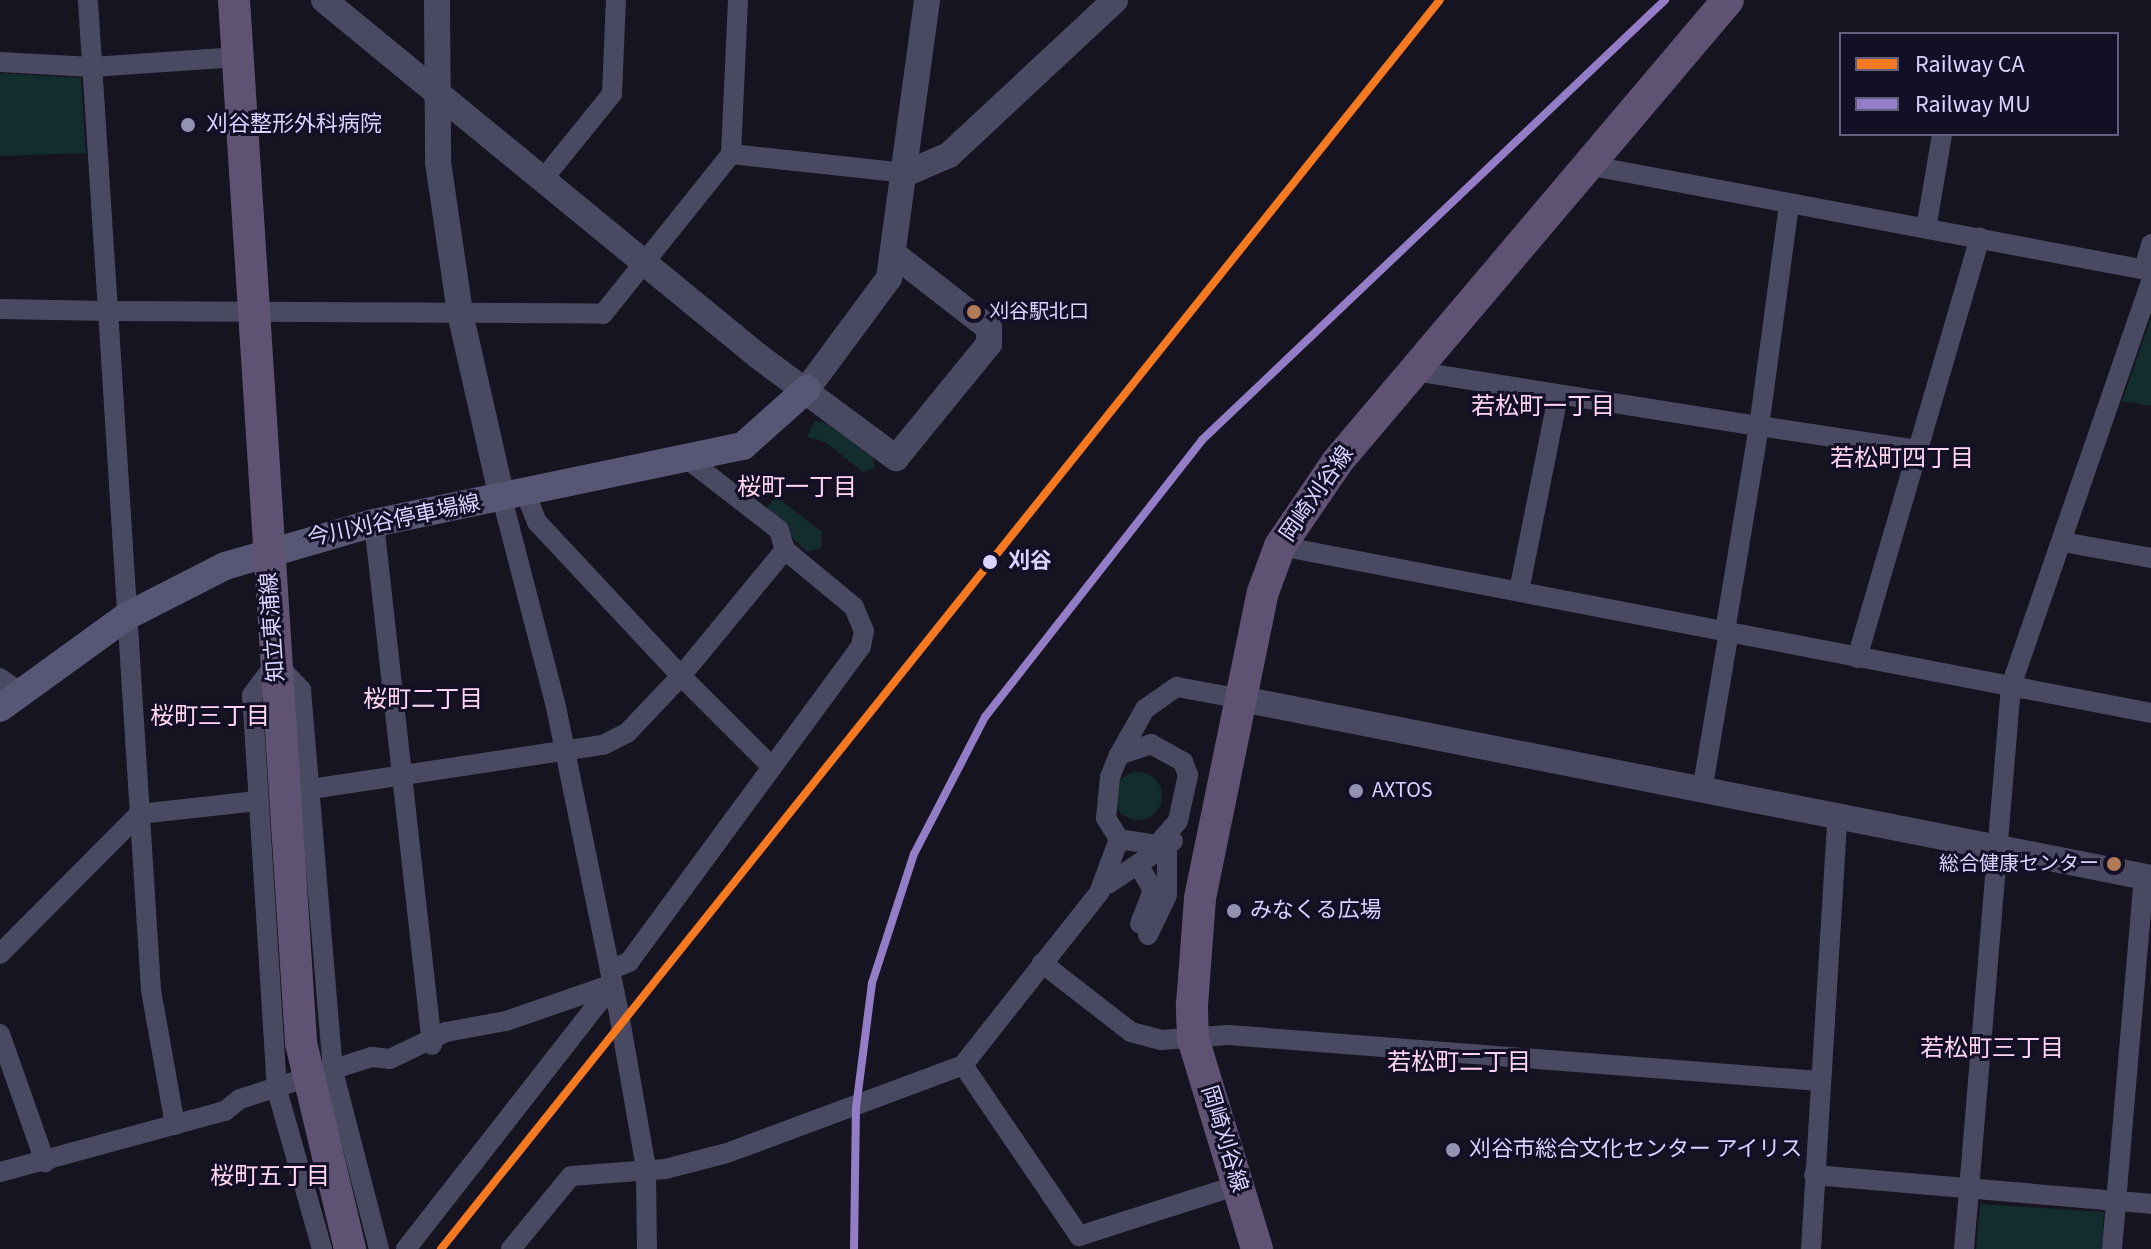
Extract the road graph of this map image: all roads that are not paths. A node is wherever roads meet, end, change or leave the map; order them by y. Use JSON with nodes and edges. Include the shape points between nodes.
{"nodes":[{"id":1,"x":88,"y":0,"type":"edge"},
{"id":2,"x":234,"y":0,"type":"edge"},
{"id":3,"x":324,"y":0,"type":"edge"},
{"id":4,"x":437,"y":0,"type":"edge"},
{"id":5,"x":616,"y":0,"type":"edge"},
{"id":6,"x":738,"y":0,"type":"edge"},
{"id":7,"x":927,"y":0,"type":"edge"},
{"id":8,"x":1115,"y":0,"type":"edge"},
{"id":9,"x":1728,"y":0,"type":"edge"},
{"id":10,"x":238,"y":57,"type":"junction"},
{"id":11,"x":0,"y":62,"type":"edge"},
{"id":12,"x":92,"y":67,"type":"junction"},
{"id":13,"x":441,"y":94,"type":"junction"},
{"id":14,"x":1942,"y":136,"type":"edge"},
{"id":15,"x":731,"y":154,"type":"junction"},
{"id":16,"x":1587,"y":165,"type":"junction"},
{"id":17,"x":907,"y":173,"type":"junction"},
{"id":18,"x":544,"y":178,"type":"junction"},
{"id":19,"x":1789,"y":205,"type":"junction"},
{"id":20,"x":1926,"y":229,"type":"junction"},
{"id":21,"x":1980,"y":238,"type":"junction"},
{"id":22,"x":2151,"y":244,"type":"edge"},
{"id":23,"x":895,"y":255,"type":"junction"},
{"id":24,"x":645,"y":260,"type":"junction"},
{"id":25,"x":2149,"y":274,"type":"edge"},
{"id":26,"x":252,"y":308,"type":"junction"},
{"id":27,"x":0,"y":309,"type":"edge"},
{"id":28,"x":108,"y":311,"type":"junction"},
{"id":29,"x":460,"y":313,"type":"junction"},
{"id":30,"x":1414,"y":371,"type":"junction"},
{"id":31,"x":807,"y":389,"type":"junction"},
{"id":32,"x":1558,"y":396,"type":"junction"},
{"id":33,"x":1759,"y":426,"type":"junction"},
{"id":34,"x":1917,"y":450,"type":"junction"},
{"id":35,"x":690,"y":461,"type":"junction"},
{"id":36,"x":514,"y":496,"type":"junction"},
{"id":37,"x":374,"y":523,"type":"junction"},
{"id":38,"x":2063,"y":542,"type":"junction"},
{"id":39,"x":1280,"y":546,"type":"junction"},
{"id":40,"x":268,"y":549,"type":"junction"},
{"id":41,"x":785,"y":550,"type":"junction"},
{"id":42,"x":2151,"y":558,"type":"edge"},
{"id":43,"x":1519,"y":591,"type":"junction"},
{"id":44,"x":127,"y":616,"type":"junction"},
{"id":45,"x":1727,"y":632,"type":"junction"},
{"id":46,"x":1857,"y":658,"type":"junction"},
{"id":47,"x":276,"y":663,"type":"junction"},
{"id":48,"x":681,"y":676,"type":"junction"},
{"id":49,"x":2011,"y":686,"type":"junction"},
{"id":50,"x":6,"y":692,"type":"edge"},
{"id":51,"x":1242,"y":699,"type":"junction"},
{"id":52,"x":2151,"y":713,"type":"edge"},
{"id":53,"x":566,"y":754,"type":"junction"},
{"id":54,"x":1119,"y":755,"type":"junction"},
{"id":55,"x":772,"y":767,"type":"junction"},
{"id":56,"x":404,"y":778,"type":"junction"},
{"id":57,"x":311,"y":789,"type":"junction"},
{"id":58,"x":1702,"y":791,"type":"junction"},
{"id":59,"x":257,"y":801,"type":"junction"},
{"id":60,"x":139,"y":814,"type":"junction"},
{"id":61,"x":1178,"y":821,"type":"junction"},
{"id":62,"x":1837,"y":821,"type":"junction"},
{"id":63,"x":1119,"y":839,"type":"junction"},
{"id":64,"x":1998,"y":847,"type":"junction"},
{"id":65,"x":1167,"y":850,"type":"junction"},
{"id":66,"x":1139,"y":866,"type":"junction"},
{"id":67,"x":2148,"y":877,"type":"edge"},
{"id":68,"x":1099,"y":893,"type":"junction"},
{"id":69,"x":0,"y":954,"type":"edge"},
{"id":70,"x":1042,"y":963,"type":"junction"},
{"id":71,"x":612,"y":977,"type":"junction"},
{"id":72,"x":0,"y":1034,"type":"edge"},
{"id":73,"x":1193,"y":1039,"type":"junction"},
{"id":74,"x":432,"y":1045,"type":"junction"},
{"id":75,"x":963,"y":1065,"type":"junction"},
{"id":76,"x":333,"y":1071,"type":"junction"},
{"id":77,"x":1819,"y":1081,"type":"junction"},
{"id":78,"x":277,"y":1090,"type":"junction"},
{"id":79,"x":175,"y":1125,"type":"junction"},
{"id":80,"x":45,"y":1162,"type":"junction"},
{"id":81,"x":646,"y":1169,"type":"junction"},
{"id":82,"x":0,"y":1172,"type":"edge"},
{"id":83,"x":1814,"y":1175,"type":"junction"},
{"id":84,"x":1238,"y":1185,"type":"junction"},
{"id":85,"x":1969,"y":1191,"type":"junction"},
{"id":86,"x":2115,"y":1202,"type":"junction"},
{"id":87,"x":2151,"y":1204,"type":"edge"},
{"id":88,"x":1076,"y":1245,"type":"edge"},
{"id":89,"x":322,"y":1249,"type":"edge"},
{"id":90,"x":350,"y":1249,"type":"edge"},
{"id":91,"x":379,"y":1249,"type":"edge"},
{"id":92,"x":406,"y":1249,"type":"edge"},
{"id":93,"x":511,"y":1249,"type":"edge"},
{"id":94,"x":647,"y":1249,"type":"edge"},
{"id":95,"x":1257,"y":1249,"type":"edge"},
{"id":96,"x":1811,"y":1249,"type":"edge"},
{"id":97,"x":1964,"y":1249,"type":"edge"},
{"id":98,"x":2112,"y":1249,"type":"edge"}],
"edges":[{"from":1,"to":12,"type":"street"},
{"from":2,"to":10,"type":"main road","name":"知立東浦線"},
{"from":3,"to":13,"type":"street"},
{"from":4,"to":13,"type":"street"},
{"from":5,"to":18,"type":"street","via":[[612,94]]},
{"from":6,"to":15,"type":"street"},
{"from":7,"to":17,"type":"street"},
{"from":8,"to":17,"type":"street","via":[[949,155]]},
{"from":9,"to":16,"type":"main road","name":"岡崎刈谷線"},
{"from":10,"to":12,"type":"street"},
{"from":10,"to":26,"type":"main road","name":"知立東浦線"},
{"from":11,"to":12,"type":"street"},
{"from":12,"to":28,"type":"street"},
{"from":13,"to":18,"type":"street"},
{"from":13,"to":29,"type":"street","via":[[438,162]]},
{"from":14,"to":20,"type":"street"},
{"from":15,"to":17,"type":"street"},
{"from":15,"to":24,"type":"street"},
{"from":16,"to":19,"type":"street"},
{"from":16,"to":30,"type":"main road","name":"岡崎刈谷線"},
{"from":17,"to":23,"type":"street"},
{"from":18,"to":24,"type":"street"},
{"from":19,"to":20,"type":"street"},
{"from":19,"to":33,"type":"street"},
{"from":20,"to":21,"type":"street"},
{"from":21,"to":25,"type":"street"},
{"from":21,"to":34,"type":"street"},
{"from":22,"to":25,"type":"street"},
{"from":23,"to":31,"type":"street","via":[[876,301]]},
{"from":23,"to":31,"type":"street","via":[[989,328],[989,344],[896,458]]},
{"from":24,"to":29,"type":"street","via":[[603,314]]},
{"from":24,"to":31,"type":"street"},
{"from":25,"to":38,"type":"street"},
{"from":26,"to":28,"type":"street"},
{"from":26,"to":29,"type":"street"},
{"from":26,"to":40,"type":"main road","name":"知立東浦線"},
{"from":27,"to":28,"type":"street"},
{"from":28,"to":44,"type":"street"},
{"from":29,"to":36,"type":"street"},
{"from":30,"to":32,"type":"street"},
{"from":30,"to":39,"type":"main road","name":"岡崎刈谷線","via":[[1337,462]]},
{"from":31,"to":35,"type":"main road","name":"今川刈谷停車場線","via":[[743,446]]},
{"from":32,"to":33,"type":"street"},
{"from":32,"to":43,"type":"street"},
{"from":33,"to":34,"type":"street"},
{"from":33,"to":45,"type":"street"},
{"from":34,"to":46,"type":"street"},
{"from":35,"to":36,"type":"main road","name":"今川刈谷停車場線"},
{"from":35,"to":41,"type":"street","via":[[779,530]]},
{"from":36,"to":37,"type":"main road","name":"今川刈谷停車場線"},
{"from":36,"to":48,"type":"street"},
{"from":36,"to":53,"type":"street"},
{"from":37,"to":40,"type":"main road","name":"今川刈谷停車場線"},
{"from":37,"to":56,"type":"street"},
{"from":38,"to":42,"type":"street"},
{"from":38,"to":49,"type":"street"},
{"from":39,"to":43,"type":"street"},
{"from":39,"to":51,"type":"main road","name":"岡崎刈谷線"},
{"from":40,"to":44,"type":"main road","name":"今川刈谷停車場線"},
{"from":40,"to":47,"type":"main road","name":"知立東浦線"},
{"from":41,"to":48,"type":"street"},
{"from":41,"to":55,"type":"street","via":[[862,617],[861,646]]},
{"from":43,"to":45,"type":"street"},
{"from":44,"to":50,"type":"main road","name":"今川刈谷停車場線"},
{"from":44,"to":60,"type":"street"},
{"from":45,"to":46,"type":"street"},
{"from":45,"to":58,"type":"street"},
{"from":46,"to":49,"type":"street"},
{"from":47,"to":57,"type":"street","via":[[301,690]]},
{"from":47,"to":59,"type":"street","via":[[252,695]]},
{"from":47,"to":90,"type":"main road","name":"知立東浦線","via":[[301,1043]]},
{"from":48,"to":53,"type":"street","via":[[627,733]]},
{"from":48,"to":55,"type":"street"},
{"from":49,"to":52,"type":"street"},
{"from":49,"to":64,"type":"street"},
{"from":51,"to":54,"type":"street","via":[[1197,688],[1159,693]]},
{"from":51,"to":58,"type":"street"},
{"from":51,"to":73,"type":"main road","name":"岡崎刈谷線","via":[[1197,916]]},
{"from":53,"to":56,"type":"street"},
{"from":53,"to":71,"type":"street"},
{"from":54,"to":61,"type":"street","via":[[1151,744],[1183,762],[1188,775]]},
{"from":54,"to":63,"type":"street","via":[[1105,802]]},
{"from":55,"to":71,"type":"street","via":[[629,962]]},
{"from":56,"to":57,"type":"street"},
{"from":56,"to":74,"type":"street"},
{"from":57,"to":76,"type":"street"},
{"from":58,"to":62,"type":"street"},
{"from":59,"to":60,"type":"street"},
{"from":59,"to":78,"type":"street"},
{"from":60,"to":69,"type":"street"},
{"from":60,"to":79,"type":"street","via":[[151,990]]},
{"from":61,"to":63,"type":"street","via":[[1157,845]]},
{"from":61,"to":65,"type":"street"},
{"from":62,"to":64,"type":"street"},
{"from":62,"to":77,"type":"street"},
{"from":63,"to":68,"type":"street"},
{"from":64,"to":67,"type":"street"},
{"from":64,"to":85,"type":"street"},
{"from":65,"to":66,"type":"street"},
{"from":65,"to":66,"type":"street","via":[[1167,895],[1143,931],[1153,890]]},
{"from":66,"to":68,"type":"street"},
{"from":67,"to":86,"type":"street"},
{"from":68,"to":70,"type":"street"},
{"from":70,"to":73,"type":"street","via":[[1131,1032]]},
{"from":70,"to":75,"type":"street"},
{"from":71,"to":74,"type":"street","via":[[506,1021],[446,1032]]},
{"from":71,"to":81,"type":"street"},
{"from":71,"to":92,"type":"street"},
{"from":72,"to":80,"type":"street"},
{"from":73,"to":77,"type":"street","via":[[1229,1035]]},
{"from":73,"to":84,"type":"main road","name":"岡崎刈谷線"},
{"from":74,"to":76,"type":"street"},
{"from":75,"to":81,"type":"street","via":[[770,1139]]},
{"from":75,"to":88,"type":"street"},
{"from":76,"to":78,"type":"street"},
{"from":76,"to":91,"type":"street"},
{"from":77,"to":83,"type":"street"},
{"from":78,"to":79,"type":"street"},
{"from":78,"to":89,"type":"street"},
{"from":79,"to":80,"type":"street"},
{"from":80,"to":82,"type":"street"},
{"from":81,"to":93,"type":"street","via":[[571,1176]]},
{"from":81,"to":94,"type":"street"},
{"from":83,"to":85,"type":"street"},
{"from":83,"to":96,"type":"street"},
{"from":84,"to":88,"type":"street"},
{"from":84,"to":95,"type":"main road","name":"岡崎刈谷線"},
{"from":85,"to":86,"type":"street"},
{"from":85,"to":97,"type":"street"},
{"from":86,"to":87,"type":"street"},
{"from":86,"to":98,"type":"street"}]}
